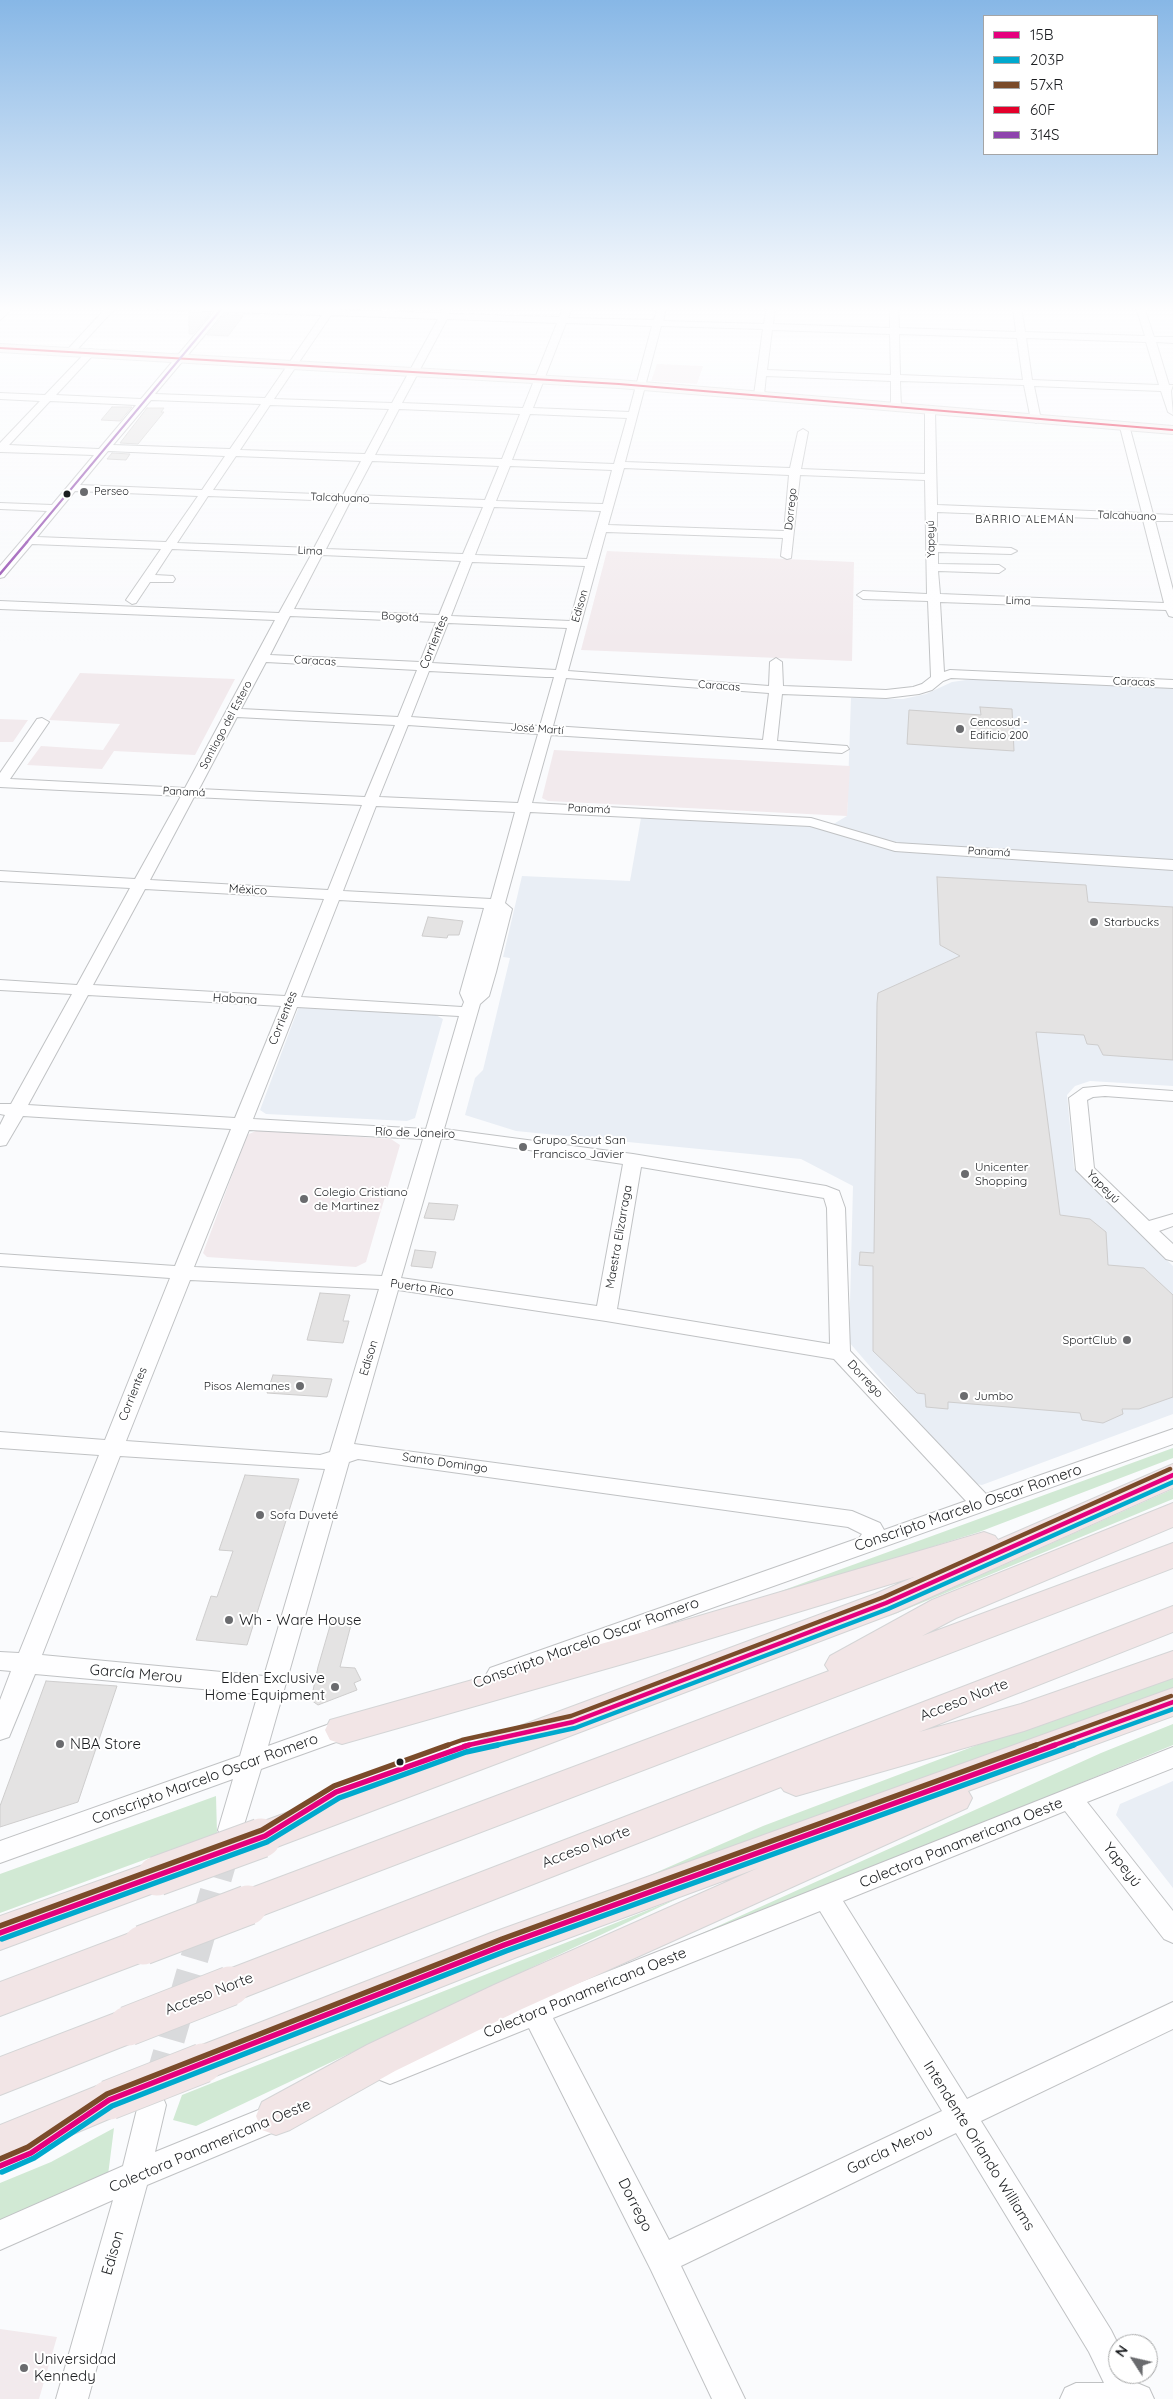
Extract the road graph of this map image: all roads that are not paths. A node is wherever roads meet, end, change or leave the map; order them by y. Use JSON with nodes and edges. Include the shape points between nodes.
{"nodes":[{"id":1,"x":28,"y":419,"type":"edge"},
{"id":2,"x":130,"y":419,"type":"edge"},
{"id":3,"x":256,"y":419,"type":"edge"},
{"id":4,"x":388,"y":419,"type":"edge"},
{"id":5,"x":524,"y":419,"type":"edge"},
{"id":6,"x":632,"y":419,"type":"edge"},
{"id":7,"x":930,"y":419,"type":"edge"},
{"id":8,"x":1025,"y":419,"type":"edge"},
{"id":9,"x":1036,"y":420,"type":"joint"},
{"id":10,"x":1125,"y":427,"type":"junction"},
{"id":11,"x":1173,"y":430,"type":"edge"},
{"id":12,"x":803,"y":432,"type":"dead end"},
{"id":13,"x":0,"y":448,"type":"edge"},
{"id":14,"x":105,"y":450,"type":"junction"},
{"id":15,"x":233,"y":452,"type":"junction"},
{"id":16,"x":368,"y":457,"type":"junction"},
{"id":17,"x":506,"y":463,"type":"junction"},
{"id":18,"x":619,"y":466,"type":"junction"},
{"id":19,"x":795,"y":471,"type":"junction"},
{"id":20,"x":931,"y":477,"type":"junction"},
{"id":21,"x":72,"y":488,"type":"junction"},
{"id":22,"x":205,"y":492,"type":"junction"},
{"id":23,"x":346,"y":498,"type":"junction"},
{"id":24,"x":490,"y":504,"type":"junction"},
{"id":25,"x":0,"y":506,"type":"edge"},
{"id":26,"x":55,"y":508,"type":"junction"},
{"id":27,"x":607,"y":508,"type":"junction"},
{"id":28,"x":930,"y":508,"type":"junction"},
{"id":29,"x":1148,"y":517,"type":"junction"},
{"id":30,"x":1173,"y":518,"type":"edge"},
{"id":31,"x":602,"y":528,"type":"junction"},
{"id":32,"x":789,"y":535,"type":"junction"},
{"id":33,"x":29,"y":540,"type":"junction"},
{"id":34,"x":169,"y":545,"type":"junction"},
{"id":35,"x":931,"y":548,"type":"junction"},
{"id":36,"x":1011,"y":551,"type":"dead end"},
{"id":37,"x":318,"y":552,"type":"junction"},
{"id":38,"x":0,"y":555,"type":"edge"},
{"id":39,"x":16,"y":555,"type":"junction"},
{"id":40,"x":787,"y":556,"type":"dead end"},
{"id":41,"x":468,"y":558,"type":"junction"},
{"id":42,"x":592,"y":563,"type":"junction"},
{"id":43,"x":932,"y":567,"type":"junction"},
{"id":44,"x":999,"y":569,"type":"dead end"},
{"id":45,"x":0,"y":574,"type":"edge"},
{"id":46,"x":147,"y":578,"type":"junction"},
{"id":47,"x":169,"y":580,"type":"dead end"},
{"id":48,"x":863,"y":595,"type":"dead end"},
{"id":49,"x":934,"y":598,"type":"junction"},
{"id":50,"x":132,"y":600,"type":"dead end"},
{"id":51,"x":0,"y":605,"type":"edge"},
{"id":52,"x":1172,"y":609,"type":"edge"},
{"id":53,"x":284,"y":615,"type":"junction"},
{"id":54,"x":444,"y":619,"type":"junction"},
{"id":55,"x":575,"y":625,"type":"junction"},
{"id":56,"x":261,"y":658,"type":"junction"},
{"id":57,"x":776,"y":662,"type":"dead end"},
{"id":58,"x":425,"y":666,"type":"junction"},
{"id":59,"x":938,"y":673,"type":"junction"},
{"id":60,"x":560,"y":674,"type":"junction"},
{"id":61,"x":1173,"y":684,"type":"edge"},
{"id":62,"x":776,"y":690,"type":"junction"},
{"id":63,"x":232,"y":713,"type":"junction"},
{"id":64,"x":403,"y":721,"type":"junction"},
{"id":65,"x":42,"y":722,"type":"dead end"},
{"id":66,"x":546,"y":729,"type":"junction"},
{"id":67,"x":769,"y":746,"type":"junction"},
{"id":68,"x":842,"y":749,"type":"dead end"},
{"id":69,"x":0,"y":783,"type":"edge"},
{"id":70,"x":190,"y":792,"type":"junction"},
{"id":71,"x":370,"y":801,"type":"junction"},
{"id":72,"x":523,"y":807,"type":"junction"},
{"id":73,"x":1173,"y":865,"type":"edge"},
{"id":74,"x":0,"y":876,"type":"edge"},
{"id":75,"x":140,"y":884,"type":"junction"},
{"id":76,"x":333,"y":895,"type":"junction"},
{"id":77,"x":497,"y":904,"type":"junction"},
{"id":78,"x":0,"y":985,"type":"edge"},
{"id":79,"x":82,"y":990,"type":"junction"},
{"id":80,"x":290,"y":1002,"type":"junction"},
{"id":81,"x":471,"y":1007,"type":"junction"},
{"id":82,"x":1173,"y":1096,"type":"edge"},
{"id":83,"x":8,"y":1109,"type":"edge"},
{"id":84,"x":241,"y":1124,"type":"junction"},
{"id":85,"x":433,"y":1133,"type":"junction"},
{"id":86,"x":0,"y":1141,"type":"edge"},
{"id":87,"x":633,"y":1160,"type":"junction"},
{"id":88,"x":826,"y":1192,"type":"joint"},
{"id":89,"x":1173,"y":1220,"type":"edge"},
{"id":90,"x":1146,"y":1229,"type":"junction"},
{"id":91,"x":1173,"y":1255,"type":"edge"},
{"id":92,"x":0,"y":1260,"type":"edge"},
{"id":93,"x":182,"y":1273,"type":"junction"},
{"id":94,"x":392,"y":1283,"type":"junction"},
{"id":95,"x":606,"y":1314,"type":"junction"},
{"id":96,"x":840,"y":1353,"type":"junction"},
{"id":97,"x":1173,"y":1436,"type":"edge"},
{"id":98,"x":0,"y":1440,"type":"edge"},
{"id":99,"x":111,"y":1449,"type":"junction"},
{"id":100,"x":339,"y":1457,"type":"junction"},
{"id":101,"x":1173,"y":1475,"type":"edge"},
{"id":102,"x":1117,"y":1500,"type":"junction"},
{"id":103,"x":982,"y":1504,"type":"junction"},
{"id":104,"x":1173,"y":1514,"type":"edge"},
{"id":105,"x":868,"y":1543,"type":"junction"},
{"id":106,"x":1173,"y":1555,"type":"edge"},
{"id":107,"x":1173,"y":1619,"type":"edge"},
{"id":108,"x":0,"y":1661,"type":"edge"},
{"id":109,"x":26,"y":1664,"type":"junction"},
{"id":110,"x":1173,"y":1664,"type":"edge"},
{"id":111,"x":272,"y":1686,"type":"junction"},
{"id":112,"x":1163,"y":1706,"type":"edge"},
{"id":113,"x":759,"y":1710,"type":"junction"},
{"id":114,"x":0,"y":1730,"type":"edge"},
{"id":115,"x":342,"y":1730,"type":"junction"},
{"id":116,"x":1173,"y":1757,"type":"edge"},
{"id":117,"x":251,"y":1761,"type":"junction"},
{"id":118,"x":1070,"y":1799,"type":"junction"},
{"id":119,"x":644,"y":1825,"type":"junction"},
{"id":120,"x":246,"y":1834,"type":"junction"},
{"id":121,"x":0,"y":1852,"type":"edge"},
{"id":122,"x":826,"y":1897,"type":"junction"},
{"id":123,"x":1173,"y":1931,"type":"edge"},
{"id":124,"x":0,"y":1934,"type":"edge"},
{"id":125,"x":0,"y":1999,"type":"edge"},
{"id":126,"x":536,"y":2013,"type":"junction"},
{"id":127,"x":1173,"y":2015,"type":"edge"},
{"id":128,"x":0,"y":2076,"type":"edge"},
{"id":129,"x":152,"y":2106,"type":"dead end"},
{"id":130,"x":276,"y":2116,"type":"junction"},
{"id":131,"x":960,"y":2116,"type":"junction"},
{"id":132,"x":0,"y":2145,"type":"edge"},
{"id":133,"x":135,"y":2176,"type":"junction"},
{"id":134,"x":0,"y":2235,"type":"edge"},
{"id":135,"x":662,"y":2259,"type":"junction"},
{"id":136,"x":1133,"y":2398,"type":"edge"},
{"id":137,"x":72,"y":2399,"type":"edge"},
{"id":138,"x":729,"y":2399,"type":"edge"},
{"id":139,"x":1076,"y":2399,"type":"edge"}],
"edges":[{"from":1,"to":13,"type":"street"},
{"from":2,"to":14,"type":"street"},
{"from":3,"to":15,"type":"street"},
{"from":4,"to":16,"type":"street","name":"Santiago del Estero"},
{"from":5,"to":17,"type":"street","name":"Corrientes"},
{"from":6,"to":18,"type":"street","name":"Edison"},
{"from":7,"to":20,"type":"street","name":"Yapeyú"},
{"from":8,"to":9,"type":"main road"},
{"from":9,"to":10,"type":"main road"},
{"from":10,"to":11,"type":"main road"},
{"from":10,"to":29,"type":"street"},
{"from":12,"to":19,"type":"street","name":"Dorrego"},
{"from":13,"to":14,"type":"street"},
{"from":14,"to":15,"type":"street"},
{"from":14,"to":21,"type":"street"},
{"from":15,"to":16,"type":"street"},
{"from":15,"to":22,"type":"street"},
{"from":16,"to":17,"type":"street"},
{"from":16,"to":23,"type":"street","name":"Santiago del Estero"},
{"from":17,"to":18,"type":"street"},
{"from":17,"to":24,"type":"street","name":"Corrientes"},
{"from":18,"to":19,"type":"street"},
{"from":18,"to":27,"type":"street","name":"Edison"},
{"from":19,"to":20,"type":"street"},
{"from":19,"to":32,"type":"street","name":"Dorrego"},
{"from":20,"to":28,"type":"street","name":"Yapeyú"},
{"from":21,"to":22,"type":"street","name":"Talcahuano"},
{"from":21,"to":26,"type":"street"},
{"from":22,"to":23,"type":"street","name":"Talcahuano"},
{"from":22,"to":34,"type":"street"},
{"from":23,"to":24,"type":"street","name":"Talcahuano"},
{"from":23,"to":37,"type":"street","name":"Santiago del Estero"},
{"from":24,"to":27,"type":"street","name":"Talcahuano"},
{"from":24,"to":41,"type":"street","name":"Corrientes"},
{"from":25,"to":26,"type":"street"},
{"from":26,"to":33,"type":"street"},
{"from":27,"to":31,"type":"street","name":"Edison"},
{"from":28,"to":29,"type":"street","name":"Talcahuano"},
{"from":28,"to":35,"type":"street","name":"Yapeyú"},
{"from":29,"to":30,"type":"street","name":"Talcahuano"},
{"from":29,"to":52,"type":"street"},
{"from":31,"to":32,"type":"street"},
{"from":31,"to":42,"type":"street","name":"Edison"},
{"from":32,"to":40,"type":"street","name":"Dorrego"},
{"from":33,"to":34,"type":"street","name":"Lima"},
{"from":33,"to":39,"type":"street"},
{"from":34,"to":37,"type":"street","name":"Lima"},
{"from":34,"to":46,"type":"street"},
{"from":35,"to":36,"type":"street"},
{"from":35,"to":43,"type":"street","name":"Yapeyú"},
{"from":37,"to":41,"type":"street","name":"Lima"},
{"from":37,"to":53,"type":"street","name":"Santiago del Estero"},
{"from":38,"to":39,"type":"street"},
{"from":39,"to":45,"type":"street"},
{"from":41,"to":42,"type":"street","name":"Lima"},
{"from":41,"to":54,"type":"street","name":"Corrientes"},
{"from":42,"to":55,"type":"street","name":"Edison"},
{"from":43,"to":44,"type":"street"},
{"from":43,"to":49,"type":"street","name":"Yapeyú"},
{"from":46,"to":47,"type":"street"},
{"from":46,"to":50,"type":"street"},
{"from":48,"to":49,"type":"street","name":"Lima"},
{"from":49,"to":52,"type":"street","name":"Lima"},
{"from":49,"to":59,"type":"street","name":"Yapeyú"},
{"from":51,"to":53,"type":"street","name":"Bogotá"},
{"from":53,"to":54,"type":"street","name":"Bogotá"},
{"from":53,"to":56,"type":"street","name":"Santiago del Estero"},
{"from":54,"to":55,"type":"street","name":"Bogotá"},
{"from":54,"to":58,"type":"street","name":"Corrientes"},
{"from":55,"to":60,"type":"street","name":"Edison"},
{"from":56,"to":58,"type":"street","name":"Caracas"},
{"from":56,"to":63,"type":"street","name":"Santiago del Estero"},
{"from":57,"to":62,"type":"street"},
{"from":58,"to":60,"type":"street","name":"Caracas"},
{"from":58,"to":64,"type":"street","name":"Corrientes"},
{"from":59,"to":61,"type":"street","name":"Caracas"},
{"from":59,"to":62,"type":"street","name":"Caracas","via":[[927,687],[906,693]]},
{"from":60,"to":62,"type":"street","name":"Caracas"},
{"from":60,"to":66,"type":"street","name":"Edison"},
{"from":62,"to":67,"type":"street"},
{"from":63,"to":64,"type":"street","name":"José Martí"},
{"from":63,"to":70,"type":"street","name":"Santiago del Estero"},
{"from":64,"to":66,"type":"street","name":"José Martí"},
{"from":64,"to":71,"type":"street","name":"Corrientes"},
{"from":65,"to":69,"type":"street"},
{"from":66,"to":67,"type":"street","name":"José Martí"},
{"from":66,"to":72,"type":"street","name":"Edison"},
{"from":67,"to":68,"type":"street","name":"José Martí"},
{"from":69,"to":70,"type":"street","name":"Panamá"},
{"from":70,"to":71,"type":"street","name":"Panamá"},
{"from":70,"to":75,"type":"street","name":"Santiago del Estero"},
{"from":71,"to":72,"type":"street","name":"Panamá"},
{"from":71,"to":76,"type":"street","name":"Corrientes"},
{"from":72,"to":73,"type":"street","name":"Panamá","via":[[811,822],[895,847]]},
{"from":72,"to":77,"type":"street","name":"Edison"},
{"from":74,"to":75,"type":"street","name":"México"},
{"from":75,"to":76,"type":"street","name":"México"},
{"from":75,"to":79,"type":"street","name":"Santiago del Estero"},
{"from":76,"to":77,"type":"street","name":"México"},
{"from":76,"to":80,"type":"street","name":"Corrientes"},
{"from":77,"to":81,"type":"street","name":"Edison","via":[[504,909],[496,944],[481,996]]},
{"from":78,"to":79,"type":"street","name":"Habana"},
{"from":79,"to":80,"type":"street","name":"Habana"},
{"from":79,"to":83,"type":"street","name":"Santiago del Estero"},
{"from":80,"to":81,"type":"street","name":"Habana"},
{"from":80,"to":84,"type":"street","name":"Corrientes"},
{"from":81,"to":85,"type":"street","name":"Edison"},
{"from":82,"to":90,"type":"street","name":"Yapeyú","via":[[1105,1090],[1089,1092],[1078,1098],[1084,1170]]},
{"from":83,"to":84,"type":"street","name":"Río de Janeiro"},
{"from":83,"to":86,"type":"street","name":"Santiago del Estero"},
{"from":84,"to":85,"type":"street","name":"Río de Janeiro"},
{"from":84,"to":93,"type":"street","name":"Corrientes"},
{"from":85,"to":87,"type":"street","name":"Río de Janeiro"},
{"from":85,"to":94,"type":"street","name":"Edison"},
{"from":87,"to":88,"type":"street","name":"Río de Janeiro"},
{"from":87,"to":95,"type":"street","name":"Maestra Elizarraga"},
{"from":88,"to":96,"type":"street","name":"Dorrego","via":[[832,1195],[836,1208]]},
{"from":89,"to":90,"type":"street"},
{"from":90,"to":91,"type":"street","name":"Yapeyú"},
{"from":92,"to":93,"type":"street","name":"Puerto Rico"},
{"from":93,"to":94,"type":"street","name":"Puerto Rico"},
{"from":93,"to":99,"type":"street","name":"Corrientes"},
{"from":94,"to":95,"type":"street","name":"Puerto Rico"},
{"from":94,"to":100,"type":"street","name":"Edison"},
{"from":95,"to":96,"type":"street","name":"Puerto Rico"},
{"from":96,"to":103,"type":"street","name":"Dorrego"},
{"from":97,"to":103,"type":"street","name":"Conscripto Marcelo Oscar Romero"},
{"from":98,"to":99,"type":"street","name":"Santo Domingo"},
{"from":99,"to":100,"type":"street","name":"Santo Domingo","via":[[321,1463]]},
{"from":99,"to":109,"type":"street","name":"Corrientes"},
{"from":100,"to":105,"type":"street","name":"Santo Domingo","via":[[357,1451],[852,1519],[872,1529],[874,1534]]},
{"from":100,"to":111,"type":"street","name":"Edison"},
{"from":101,"to":102,"type":"highway"},
{"from":102,"to":115,"type":"highway","via":[[940,1558]]},
{"from":102,"to":120,"type":"highway","via":[[886,1604]]},
{"from":103,"to":105,"type":"street","name":"Conscripto Marcelo Oscar Romero"},
{"from":104,"to":113,"type":"highway","via":[[944,1609]]},
{"from":105,"to":115,"type":"street","name":"Conscripto Marcelo Oscar Romero"},
{"from":106,"to":113,"type":"highway"},
{"from":107,"to":119,"type":"highway","name":"Acceso Norte"},
{"from":108,"to":109,"type":"street","name":"García Merou"},
{"from":109,"to":111,"type":"street","name":"García Merou"},
{"from":109,"to":114,"type":"street","name":"Corrientes"},
{"from":110,"to":119,"type":"highway","via":[[1024,1717]]},
{"from":111,"to":117,"type":"street","name":"Edison"},
{"from":112,"to":130,"type":"highway","via":[[508,1997],[381,2058]]},
{"from":112,"to":132,"type":"highway","bridge":true,"via":[[504,1945]]},
{"from":113,"to":125,"type":"highway","bridge":true},
{"from":115,"to":117,"type":"street","name":"Conscripto Marcelo Oscar Romero"},
{"from":116,"to":118,"type":"street","name":"Colectora Panamericana Oeste"},
{"from":117,"to":120,"type":"street","name":"Edison"},
{"from":117,"to":121,"type":"street","name":"Conscripto Marcelo Oscar Romero"},
{"from":118,"to":122,"type":"street","name":"Colectora Panamericana Oeste"},
{"from":118,"to":123,"type":"street","name":"Yapeyú"},
{"from":119,"to":128,"type":"highway","name":"Acceso Norte","bridge":true},
{"from":120,"to":124,"type":"highway","bridge":true,"via":[[157,1876]]},
{"from":122,"to":126,"type":"street","name":"Colectora Panamericana Oeste"},
{"from":122,"to":131,"type":"street","name":"Intendente Orlando Williams"},
{"from":126,"to":130,"type":"street","name":"Colectora Panamericana Oeste"},
{"from":126,"to":135,"type":"street","name":"Dorrego"},
{"from":127,"to":131,"type":"street","name":"García Merou"},
{"from":129,"to":133,"type":"street","name":"Edison"},
{"from":130,"to":133,"type":"street","name":"Colectora Panamericana Oeste"},
{"from":131,"to":135,"type":"street","name":"García Merou"},
{"from":131,"to":136,"type":"street","name":"Intendente Orlando Williams"},
{"from":133,"to":134,"type":"street","name":"Colectora Panamericana Oeste"},
{"from":133,"to":137,"type":"street","name":"Edison"},
{"from":135,"to":138,"type":"street","name":"Dorrego"},
{"from":136,"to":139,"type":"street"}]}
